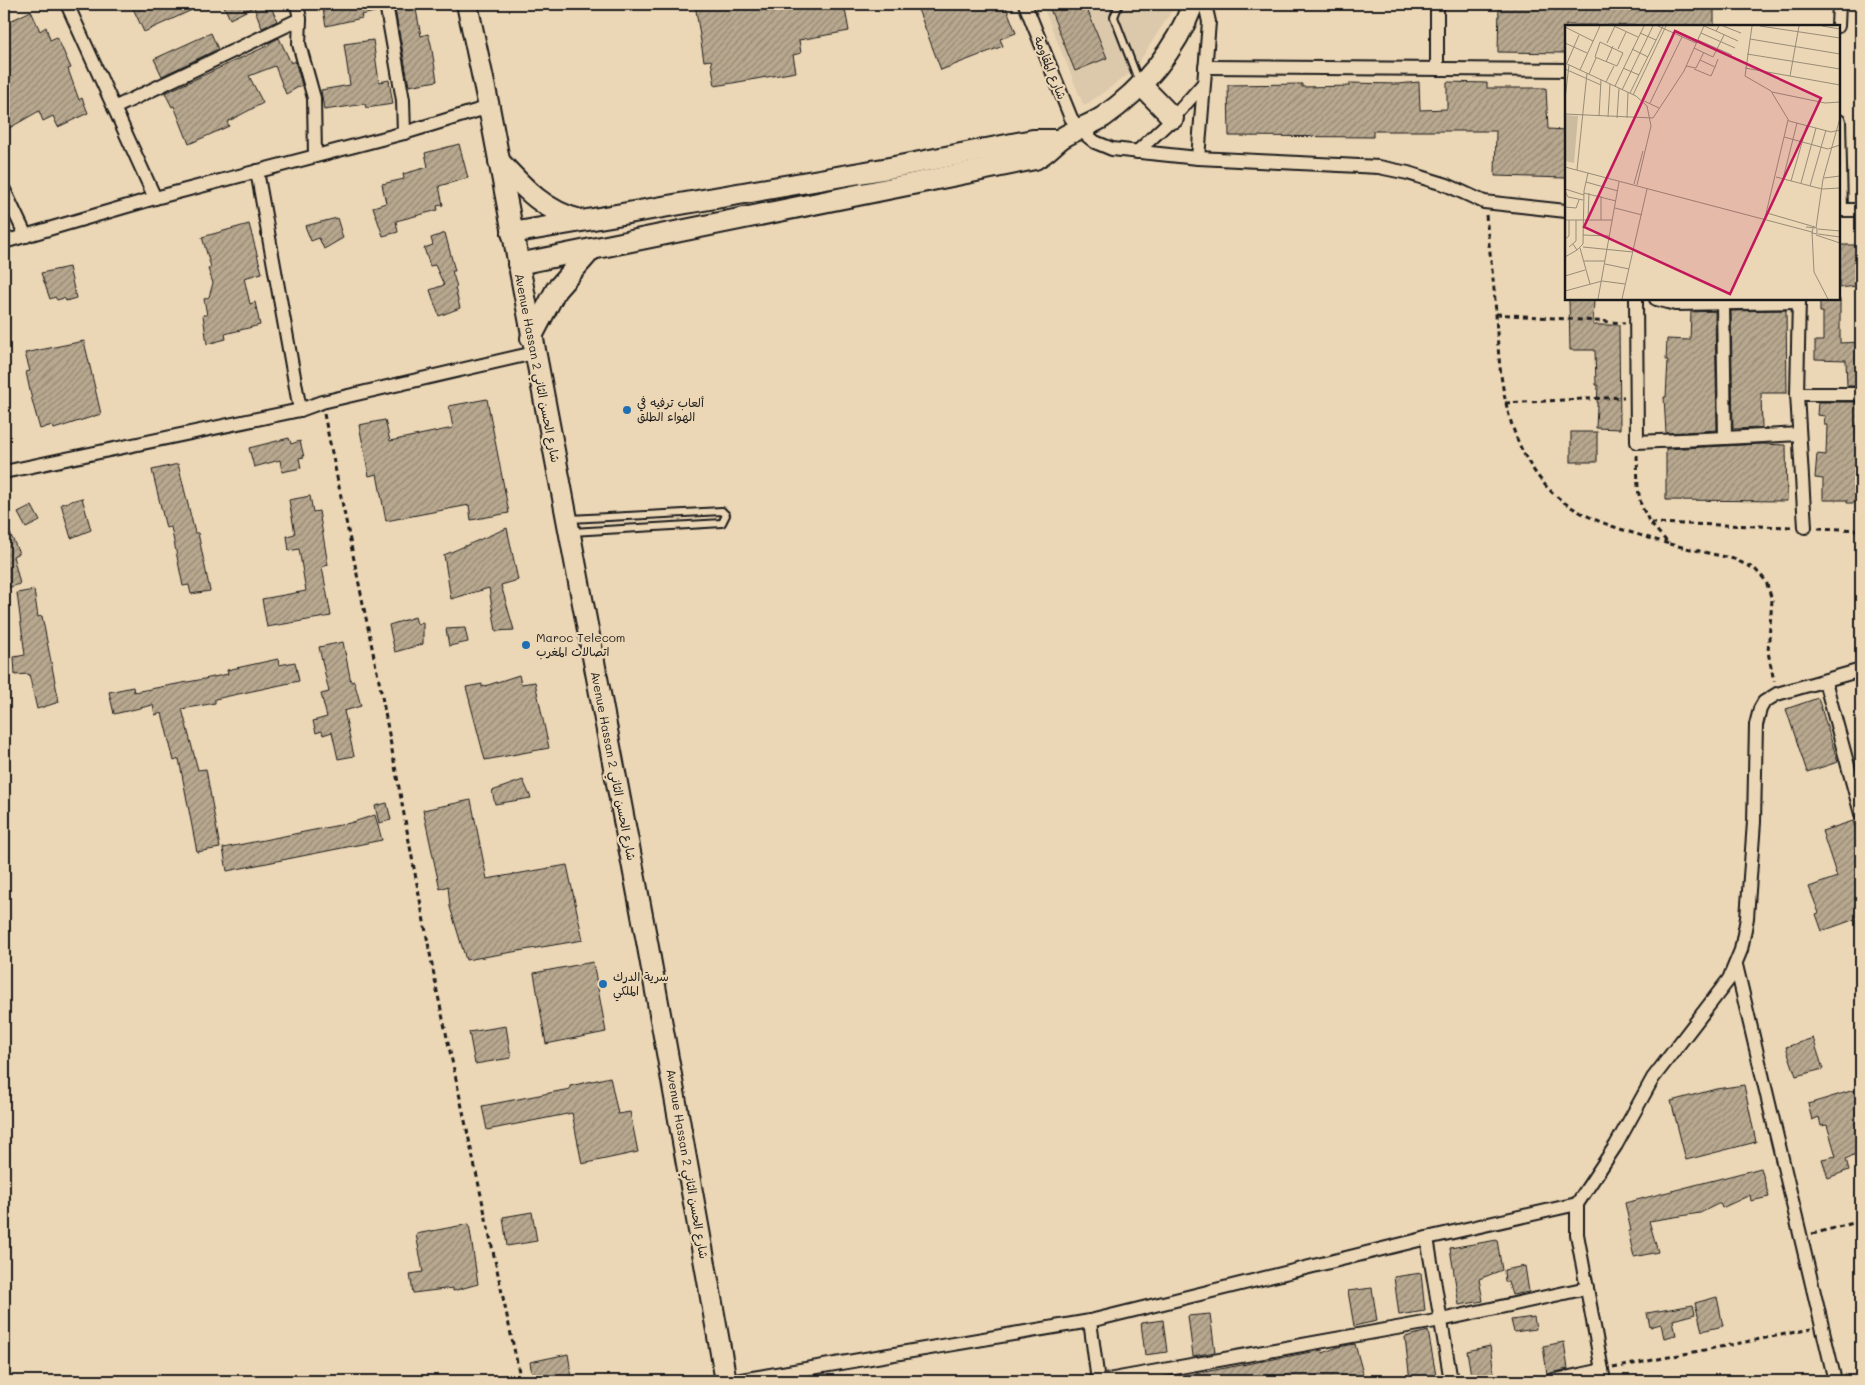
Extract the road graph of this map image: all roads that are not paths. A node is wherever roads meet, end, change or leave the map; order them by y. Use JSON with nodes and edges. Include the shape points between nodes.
{"nodes":[{"id":1,"x":297,"y":4,"type":"edge"},
{"id":2,"x":386,"y":4,"type":"edge"},
{"id":3,"x":467,"y":4,"type":"edge"},
{"id":4,"x":1024,"y":4,"type":"edge"},
{"id":5,"x":1119,"y":4,"type":"edge"},
{"id":6,"x":1193,"y":4,"type":"edge"},
{"id":7,"x":1205,"y":4,"type":"edge"},
{"id":8,"x":1437,"y":4,"type":"edge"},
{"id":9,"x":1839,"y":4,"type":"edge"},
{"id":10,"x":71,"y":5,"type":"edge"},
{"id":11,"x":300,"y":19,"type":"junction"},
{"id":12,"x":1838,"y":25,"type":"edge"},
{"id":13,"x":1205,"y":67,"type":"junction"},
{"id":14,"x":1437,"y":69,"type":"junction"},
{"id":15,"x":1565,"y":70,"type":"edge"},
{"id":16,"x":1204,"y":82,"type":"junction"},
{"id":17,"x":1141,"y":85,"type":"junction"},
{"id":18,"x":489,"y":107,"type":"junction"},
{"id":19,"x":114,"y":108,"type":"junction"},
{"id":20,"x":1173,"y":118,"type":"junction"},
{"id":21,"x":1080,"y":130,"type":"junction"},
{"id":22,"x":404,"y":133,"type":"junction"},
{"id":23,"x":1059,"y":140,"type":"junction"},
{"id":24,"x":1137,"y":152,"type":"junction"},
{"id":25,"x":315,"y":156,"type":"junction"},
{"id":26,"x":1198,"y":158,"type":"junction"},
{"id":27,"x":499,"y":161,"type":"junction"},
{"id":28,"x":257,"y":171,"type":"junction"},
{"id":29,"x":4,"y":190,"type":"edge"},
{"id":30,"x":155,"y":198,"type":"junction"},
{"id":31,"x":1840,"y":210,"type":"edge"},
{"id":32,"x":1861,"y":210,"type":"edge"},
{"id":33,"x":1565,"y":211,"type":"edge"},
{"id":34,"x":584,"y":221,"type":"junction"},
{"id":35,"x":512,"y":233,"type":"junction"},
{"id":36,"x":26,"y":236,"type":"junction"},
{"id":37,"x":4,"y":242,"type":"edge"},
{"id":38,"x":592,"y":249,"type":"junction"},
{"id":39,"x":518,"y":264,"type":"junction"},
{"id":40,"x":1636,"y":300,"type":"edge"},
{"id":41,"x":1660,"y":300,"type":"edge"},
{"id":42,"x":1799,"y":300,"type":"edge"},
{"id":43,"x":1723,"y":304,"type":"junction"},
{"id":44,"x":532,"y":345,"type":"junction"},
{"id":45,"x":1797,"y":394,"type":"junction"},
{"id":46,"x":1861,"y":394,"type":"edge"},
{"id":47,"x":300,"y":410,"type":"junction"},
{"id":48,"x":1799,"y":434,"type":"junction"},
{"id":49,"x":1725,"y":438,"type":"junction"},
{"id":50,"x":4,"y":472,"type":"edge"},
{"id":51,"x":677,"y":513,"type":"junction"},
{"id":52,"x":567,"y":526,"type":"junction"},
{"id":53,"x":678,"y":526,"type":"junction"},
{"id":54,"x":1805,"y":527,"type":"road end"},
{"id":55,"x":1861,"y":670,"type":"edge"},
{"id":56,"x":1825,"y":681,"type":"junction"},
{"id":57,"x":1861,"y":814,"type":"edge"},
{"id":58,"x":1736,"y":965,"type":"junction"},
{"id":59,"x":1577,"y":1204,"type":"junction"},
{"id":60,"x":1427,"y":1238,"type":"junction"},
{"id":61,"x":1587,"y":1288,"type":"junction"},
{"id":62,"x":1441,"y":1320,"type":"junction"},
{"id":63,"x":1090,"y":1321,"type":"junction"},
{"id":64,"x":1603,"y":1376,"type":"edge"},
{"id":65,"x":774,"y":1378,"type":"edge"},
{"id":66,"x":726,"y":1381,"type":"edge"},
{"id":67,"x":735,"y":1381,"type":"edge"},
{"id":68,"x":1100,"y":1381,"type":"edge"},
{"id":69,"x":1452,"y":1381,"type":"edge"},
{"id":70,"x":1551,"y":1381,"type":"edge"},
{"id":71,"x":1834,"y":1381,"type":"edge"}],
"edges":[{"from":1,"to":11,"type":"street"},
{"from":2,"to":22,"type":"street","via":[[403,100]]},
{"from":3,"to":18,"type":"main road","name":"Avenue Hassan 2 شارع الحسن الثاني"},
{"from":4,"to":21,"type":"street","name":"شارع المقاومة","via":[[1064,103]]},
{"from":5,"to":17,"type":"lane","via":[[1114,17]]},
{"from":6,"to":17,"type":"main road","via":[[1169,50]]},
{"from":7,"to":13,"type":"street","via":[[1209,22]]},
{"from":8,"to":14,"type":"street"},
{"from":9,"to":12,"type":"street"},
{"from":10,"to":19,"type":"street"},
{"from":11,"to":19,"type":"street"},
{"from":11,"to":25,"type":"street","via":[[298,44],[314,98]]},
{"from":13,"to":14,"type":"street"},
{"from":13,"to":16,"type":"street"},
{"from":14,"to":15,"type":"street"},
{"from":16,"to":20,"type":"street"},
{"from":16,"to":26,"type":"street"},
{"from":17,"to":20,"type":"main road"},
{"from":17,"to":21,"type":"main road"},
{"from":18,"to":22,"type":"street"},
{"from":18,"to":27,"type":"main road","name":"Avenue Hassan 2 شارع الحسن الثاني"},
{"from":19,"to":30,"type":"street"},
{"from":20,"to":24,"type":"street"},
{"from":21,"to":23,"type":"main road"},
{"from":21,"to":24,"type":"street","via":[[1095,142],[1112,149]]},
{"from":22,"to":25,"type":"street"},
{"from":23,"to":34,"type":"main road","via":[[1033,140]]},
{"from":23,"to":38,"type":"main road","via":[[1053,148],[1035,159]]},
{"from":24,"to":26,"type":"street"},
{"from":25,"to":28,"type":"street"},
{"from":26,"to":33,"type":"street","via":[[1379,167],[1408,172],[1484,202]]},
{"from":27,"to":34,"type":"main road","via":[[544,206],[563,216]]},
{"from":27,"to":35,"type":"main road","name":"Avenue Hassan 2 شارع الحسن الثاني"},
{"from":28,"to":30,"type":"street"},
{"from":28,"to":47,"type":"street"},
{"from":29,"to":36,"type":"street"},
{"from":30,"to":36,"type":"street"},
{"from":31,"to":32,"type":"street"},
{"from":34,"to":35,"type":"main road"},
{"from":35,"to":39,"type":"main road","name":"Avenue Hassan 2 شارع الحسن الثاني"},
{"from":36,"to":37,"type":"street"},
{"from":38,"to":39,"type":"main road"},
{"from":38,"to":44,"type":"main road","via":[[556,290]]},
{"from":39,"to":44,"type":"main road","name":"Avenue Hassan 2 شارع الحسن الثاني"},
{"from":40,"to":49,"type":"street","via":[[1637,442]]},
{"from":41,"to":43,"type":"street","via":[[1675,304]]},
{"from":42,"to":43,"type":"street"},
{"from":42,"to":45,"type":"street"},
{"from":43,"to":49,"type":"street"},
{"from":44,"to":47,"type":"street"},
{"from":44,"to":52,"type":"main road","name":"Avenue Hassan 2 شارع الحسن الثاني"},
{"from":45,"to":46,"type":"street"},
{"from":45,"to":48,"type":"street"},
{"from":47,"to":50,"type":"street"},
{"from":48,"to":49,"type":"street"},
{"from":48,"to":54,"type":"street"},
{"from":51,"to":52,"type":"lane"},
{"from":51,"to":53,"type":"lane"},
{"from":51,"to":53,"type":"lane","via":[[722,510],[726,515],[722,523]]},
{"from":52,"to":53,"type":"lane"},
{"from":52,"to":66,"type":"main road","name":"Avenue Hassan 2 شارع الحسن الثاني"},
{"from":55,"to":56,"type":"street"},
{"from":56,"to":57,"type":"street"},
{"from":56,"to":58,"type":"street","via":[[1778,694],[1764,702],[1758,716],[1751,870],[1745,934]]},
{"from":58,"to":59,"type":"street","via":[[1721,992],[1653,1078],[1616,1145]]},
{"from":58,"to":71,"type":"street"},
{"from":59,"to":60,"type":"street"},
{"from":59,"to":61,"type":"street","via":[[1577,1234]]},
{"from":60,"to":62,"type":"street"},
{"from":60,"to":63,"type":"street"},
{"from":61,"to":62,"type":"street"},
{"from":61,"to":64,"type":"street"},
{"from":62,"to":68,"type":"street"},
{"from":62,"to":69,"type":"street"},
{"from":63,"to":65,"type":"street"},
{"from":63,"to":68,"type":"street"},
{"from":64,"to":70,"type":"street"},
{"from":65,"to":67,"type":"street"}]}
